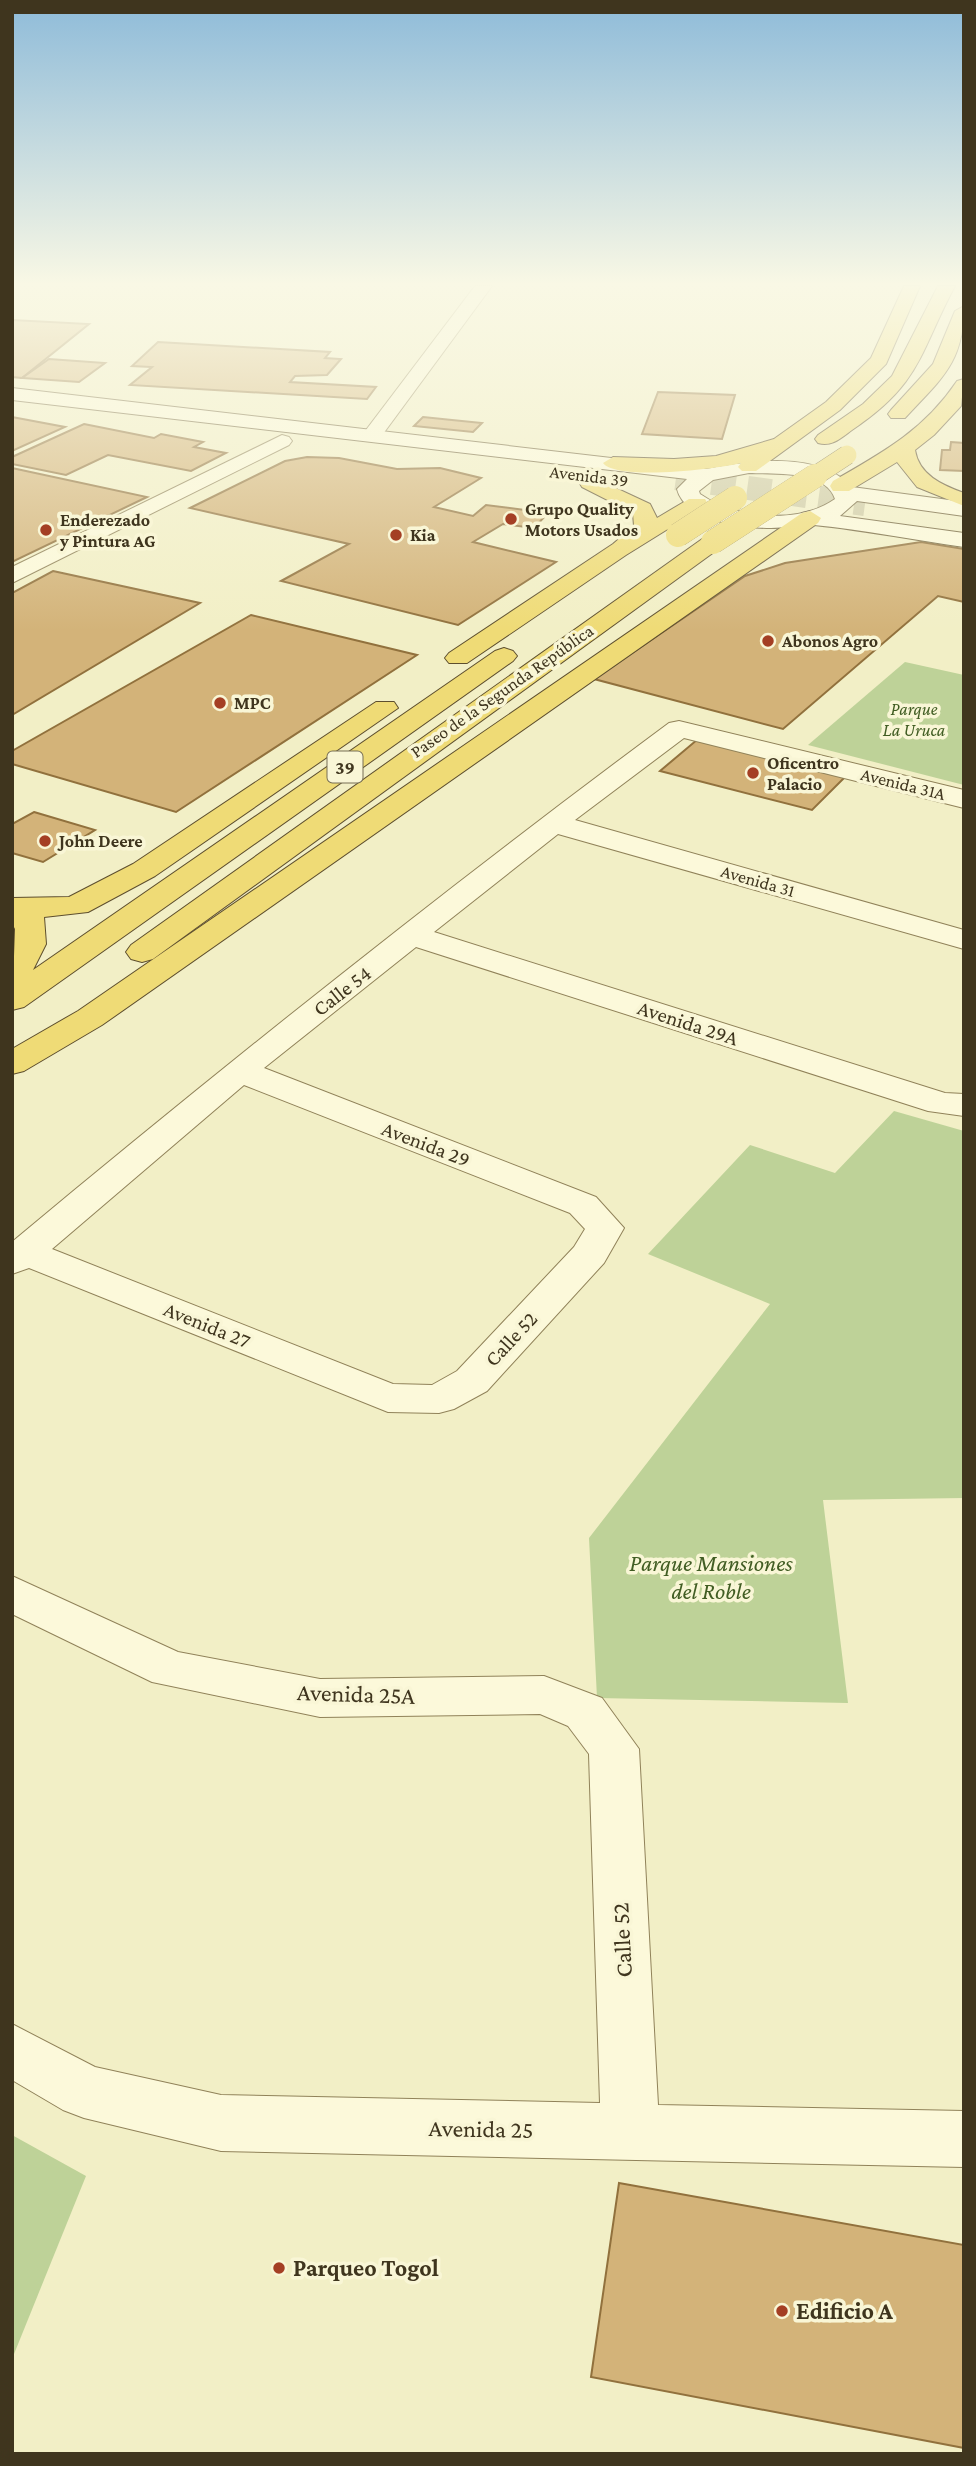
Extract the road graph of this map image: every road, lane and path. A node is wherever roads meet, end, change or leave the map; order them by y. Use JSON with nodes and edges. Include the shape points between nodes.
{"nodes":[{"id":1,"x":31,"y":401,"type":"edge"},
{"id":2,"x":35,"y":401,"type":"edge"},
{"id":3,"x":43,"y":401,"type":"edge"},
{"id":4,"x":398,"y":401,"type":"edge"},
{"id":5,"x":838,"y":401,"type":"edge"},
{"id":6,"x":879,"y":401,"type":"edge"},
{"id":7,"x":912,"y":401,"type":"edge"},
{"id":8,"x":952,"y":401,"type":"edge"},
{"id":9,"x":886,"y":424,"type":"dead end"},
{"id":10,"x":373,"y":434,"type":"junction"},
{"id":11,"x":866,"y":439,"type":"dead end"},
{"id":12,"x":282,"y":441,"type":"junction"},
{"id":13,"x":782,"y":441,"type":"junction"},
{"id":14,"x":904,"y":448,"type":"junction"},
{"id":15,"x":613,"y":463,"type":"junction"},
{"id":16,"x":750,"y":467,"type":"junction"},
{"id":17,"x":706,"y":475,"type":"junction"},
{"id":18,"x":590,"y":482,"type":"junction"},
{"id":19,"x":665,"y":487,"type":"junction"},
{"id":20,"x":852,"y":499,"type":"junction"},
{"id":21,"x":964,"y":500,"type":"edge"},
{"id":22,"x":694,"y":501,"type":"junction"},
{"id":23,"x":964,"y":509,"type":"edge"},
{"id":24,"x":810,"y":518,"type":"junction"},
{"id":25,"x":964,"y":519,"type":"edge"},
{"id":26,"x":964,"y":529,"type":"edge"},
{"id":27,"x":964,"y":540,"type":"edge"},
{"id":28,"x":618,"y":550,"type":"junction"},
{"id":29,"x":12,"y":576,"type":"edge"},
{"id":30,"x":679,"y":729,"type":"joint"},
{"id":31,"x":964,"y":799,"type":"edge"},
{"id":32,"x":553,"y":823,"type":"junction"},
{"id":33,"x":144,"y":870,"type":"junction"},
{"id":34,"x":12,"y":908,"type":"edge"},
{"id":35,"x":413,"y":936,"type":"junction"},
{"id":36,"x":964,"y":940,"type":"edge"},
{"id":37,"x":15,"y":990,"type":"edge"},
{"id":38,"x":12,"y":1051,"type":"edge"},
{"id":39,"x":12,"y":1064,"type":"edge"},
{"id":40,"x":239,"y":1071,"type":"junction"},
{"id":41,"x":964,"y":1105,"type":"edge"},
{"id":42,"x":605,"y":1228,"type":"joint"},
{"id":43,"x":19,"y":1257,"type":"edge"},
{"id":44,"x":388,"y":1398,"type":"joint"},
{"id":45,"x":12,"y":1593,"type":"edge"},
{"id":46,"x":614,"y":1749,"type":"joint"},
{"id":47,"x":12,"y":2050,"type":"edge"},
{"id":48,"x":630,"y":2132,"type":"junction"},
{"id":49,"x":964,"y":2139,"type":"edge"}],
"edges":[{"from":1,"to":12,"type":"street"},
{"from":2,"to":19,"type":"street","name":"Avenida 39"},
{"from":3,"to":10,"type":"street"},
{"from":4,"to":10,"type":"street"},
{"from":5,"to":13,"type":"highway"},
{"from":6,"to":37,"type":"highway","name":"Paseo de la Segunda República","number":"39","bridge":true},
{"from":7,"to":9,"type":"highway"},
{"from":8,"to":14,"type":"highway"},
{"from":10,"to":15,"type":"street"},
{"from":11,"to":38,"type":"highway","name":"Paseo de la Segunda República","number":"39","bridge":true,"via":[[713,542],[158,938]]},
{"from":12,"to":18,"type":"street"},
{"from":12,"to":29,"type":"street"},
{"from":13,"to":15,"type":"highway","via":[[715,462]]},
{"from":13,"to":16,"type":"highway"},
{"from":14,"to":20,"type":"highway"},
{"from":14,"to":21,"type":"highway","via":[[904,461],[913,474]]},
{"from":15,"to":17,"type":"street"},
{"from":16,"to":17,"type":"street"},
{"from":16,"to":20,"type":"street","via":[[794,469],[830,479]]},
{"from":17,"to":22,"type":"street","via":[[688,489]]},
{"from":18,"to":19,"type":"street"},
{"from":18,"to":28,"type":"highway","via":[[642,509],[648,521]]},
{"from":19,"to":22,"type":"street"},
{"from":20,"to":23,"type":"street"},
{"from":20,"to":24,"type":"street"},
{"from":20,"to":25,"type":"street"},
{"from":20,"to":26,"type":"street"},
{"from":22,"to":24,"type":"street","via":[[730,516],[756,520]]},
{"from":22,"to":28,"type":"highway"},
{"from":24,"to":27,"type":"street"},
{"from":24,"to":39,"type":"highway","via":[[90,1018]]},
{"from":28,"to":33,"type":"highway"},
{"from":30,"to":31,"type":"street","name":"Avenida 31A"},
{"from":30,"to":32,"type":"street","name":"Calle 54"},
{"from":32,"to":35,"type":"street","name":"Calle 54"},
{"from":32,"to":36,"type":"street","name":"Avenida 31"},
{"from":33,"to":34,"type":"highway","via":[[76,905]]},
{"from":33,"to":37,"type":"highway"},
{"from":34,"to":37,"type":"highway","via":[[30,920],[32,931],[32,946]]},
{"from":35,"to":40,"type":"street","name":"Calle 54"},
{"from":35,"to":41,"type":"street","name":"Avenida 29A","via":[[941,1103]]},
{"from":40,"to":42,"type":"street","name":"Avenida 29","via":[[583,1205]]},
{"from":40,"to":43,"type":"street","name":"Calle 54"},
{"from":42,"to":44,"type":"street","name":"Calle 52","via":[[590,1254],[472,1381],[439,1399]]},
{"from":43,"to":44,"type":"street","name":"Avenida 27"},
{"from":45,"to":46,"type":"street","name":"Avenida 25A","via":[[169,1670],[320,1698],[544,1695],[585,1712]]},
{"from":46,"to":48,"type":"street","name":"Calle 52"},
{"from":47,"to":48,"type":"street","name":"Avenida 25","via":[[84,2091],[221,2123]]},
{"from":48,"to":49,"type":"street","name":"Avenida 25"}]}
